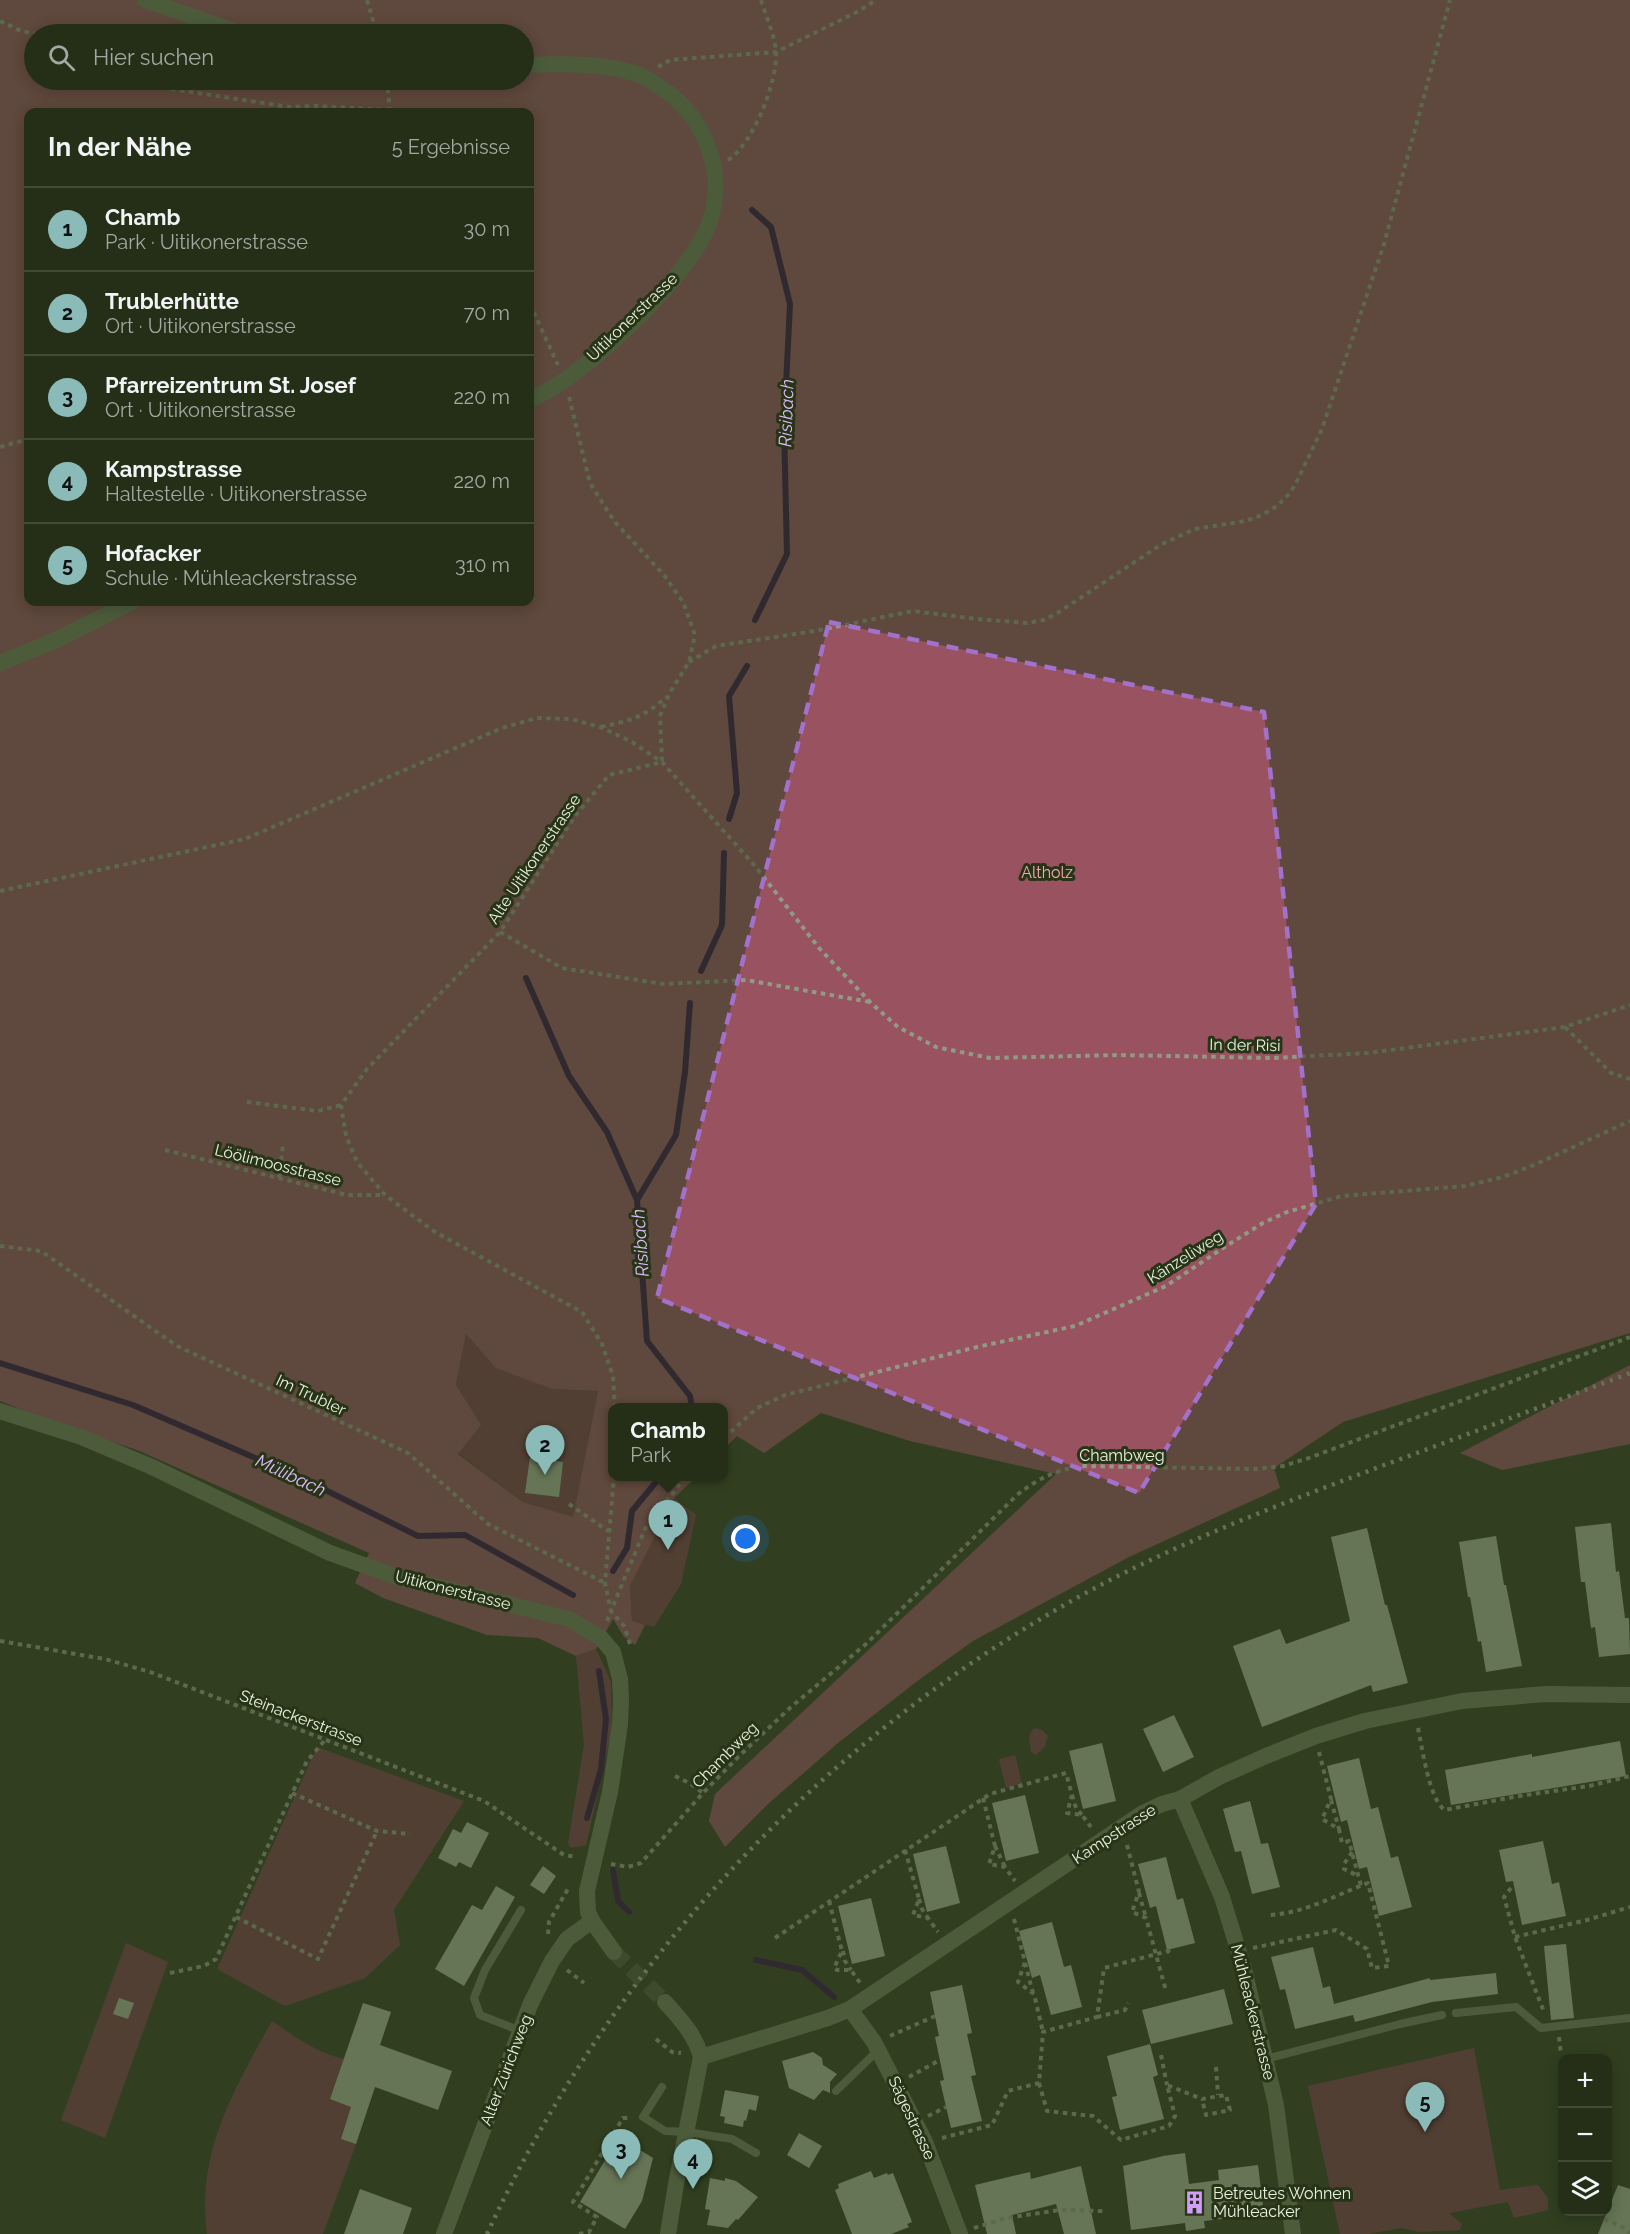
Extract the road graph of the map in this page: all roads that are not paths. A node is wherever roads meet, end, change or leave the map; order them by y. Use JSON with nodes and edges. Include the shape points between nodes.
{"nodes":[{"id":1,"x":145,"y":0,"type":"edge"},
{"id":2,"x":213,"y":24,"type":"edge"},
{"id":3,"x":534,"y":65,"type":"edge"},
{"id":4,"x":534,"y":398,"type":"edge"},
{"id":5,"x":124,"y":606,"type":"edge"},
{"id":6,"x":0,"y":663,"type":"edge"},
{"id":7,"x":0,"y":1411,"type":"edge"},
{"id":8,"x":1630,"y":1695,"type":"edge"},
{"id":9,"x":1180,"y":1799,"type":"junction"},
{"id":10,"x":521,"y":1910,"type":"dead end"},
{"id":11,"x":592,"y":1921,"type":"junction"},
{"id":12,"x":614,"y":1952,"type":"tunnel mouth"},
{"id":13,"x":665,"y":2002,"type":"tunnel mouth"},
{"id":14,"x":850,"y":2009,"type":"junction"},
{"id":15,"x":1456,"y":2013,"type":"dead end"},
{"id":16,"x":1442,"y":2015,"type":"dead end"},
{"id":17,"x":1630,"y":2018,"type":"edge"},
{"id":18,"x":520,"y":2031,"type":"junction"},
{"id":19,"x":883,"y":2045,"type":"junction"},
{"id":20,"x":701,"y":2056,"type":"junction"},
{"id":21,"x":1266,"y":2059,"type":"junction"},
{"id":22,"x":662,"y":2087,"type":"dead end"},
{"id":23,"x":836,"y":2091,"type":"dead end"},
{"id":24,"x":687,"y":2132,"type":"junction"},
{"id":25,"x":756,"y":2153,"type":"dead end"},
{"id":26,"x":967,"y":2231,"type":"edge"},
{"id":27,"x":444,"y":2234,"type":"edge"},
{"id":28,"x":668,"y":2234,"type":"edge"},
{"id":29,"x":1293,"y":2234,"type":"edge"}],
"edges":[{"from":1,"to":2,"type":"street"},
{"from":3,"to":4,"type":"street","name":"Uitikonerstrasse","via":[[601,66],[642,76],[673,95],[705,136],[715,169],[716,197],[696,251],[643,311],[565,380]]},
{"from":5,"to":6,"type":"street"},
{"from":7,"to":11,"type":"street","name":"Uitikonerstrasse","via":[[81,1437],[152,1467],[330,1554],[397,1577],[569,1619],[601,1638],[613,1652],[621,1700],[610,1792],[587,1891]]},
{"from":8,"to":9,"type":"street","name":"Kampstrasse","via":[[1546,1694],[1416,1709],[1316,1736],[1219,1777]]},
{"from":9,"to":14,"type":"street","name":"Kampstrasse","via":[[1136,1817]]},
{"from":9,"to":21,"type":"street","name":"Mühleackerstrasse","via":[[1222,1897]]},
{"from":10,"to":18,"type":"lane","via":[[474,1998],[480,2014]]},
{"from":11,"to":12,"type":"street","name":"Uitikonerstrasse"},
{"from":11,"to":18,"type":"street","name":"Alter Zürichweg","via":[[567,1939],[552,1961]]},
{"from":13,"to":20,"type":"street","via":[[692,2033]]},
{"from":14,"to":19,"type":"street","name":"Sägestrasse"},
{"from":14,"to":20,"type":"street","name":"Kampstrasse"},
{"from":15,"to":17,"type":"lane","via":[[1516,2007],[1541,2028]]},
{"from":16,"to":21,"type":"lane"},
{"from":18,"to":27,"type":"street","name":"Alter Zürichweg"},
{"from":19,"to":23,"type":"lane"},
{"from":19,"to":26,"type":"street","name":"Sägestrasse"},
{"from":20,"to":24,"type":"street"},
{"from":21,"to":29,"type":"street","name":"Mühleackerstrasse"},
{"from":22,"to":24,"type":"lane","via":[[643,2117],[665,2131]]},
{"from":24,"to":25,"type":"lane","via":[[732,2139]]},
{"from":24,"to":28,"type":"street"}]}
